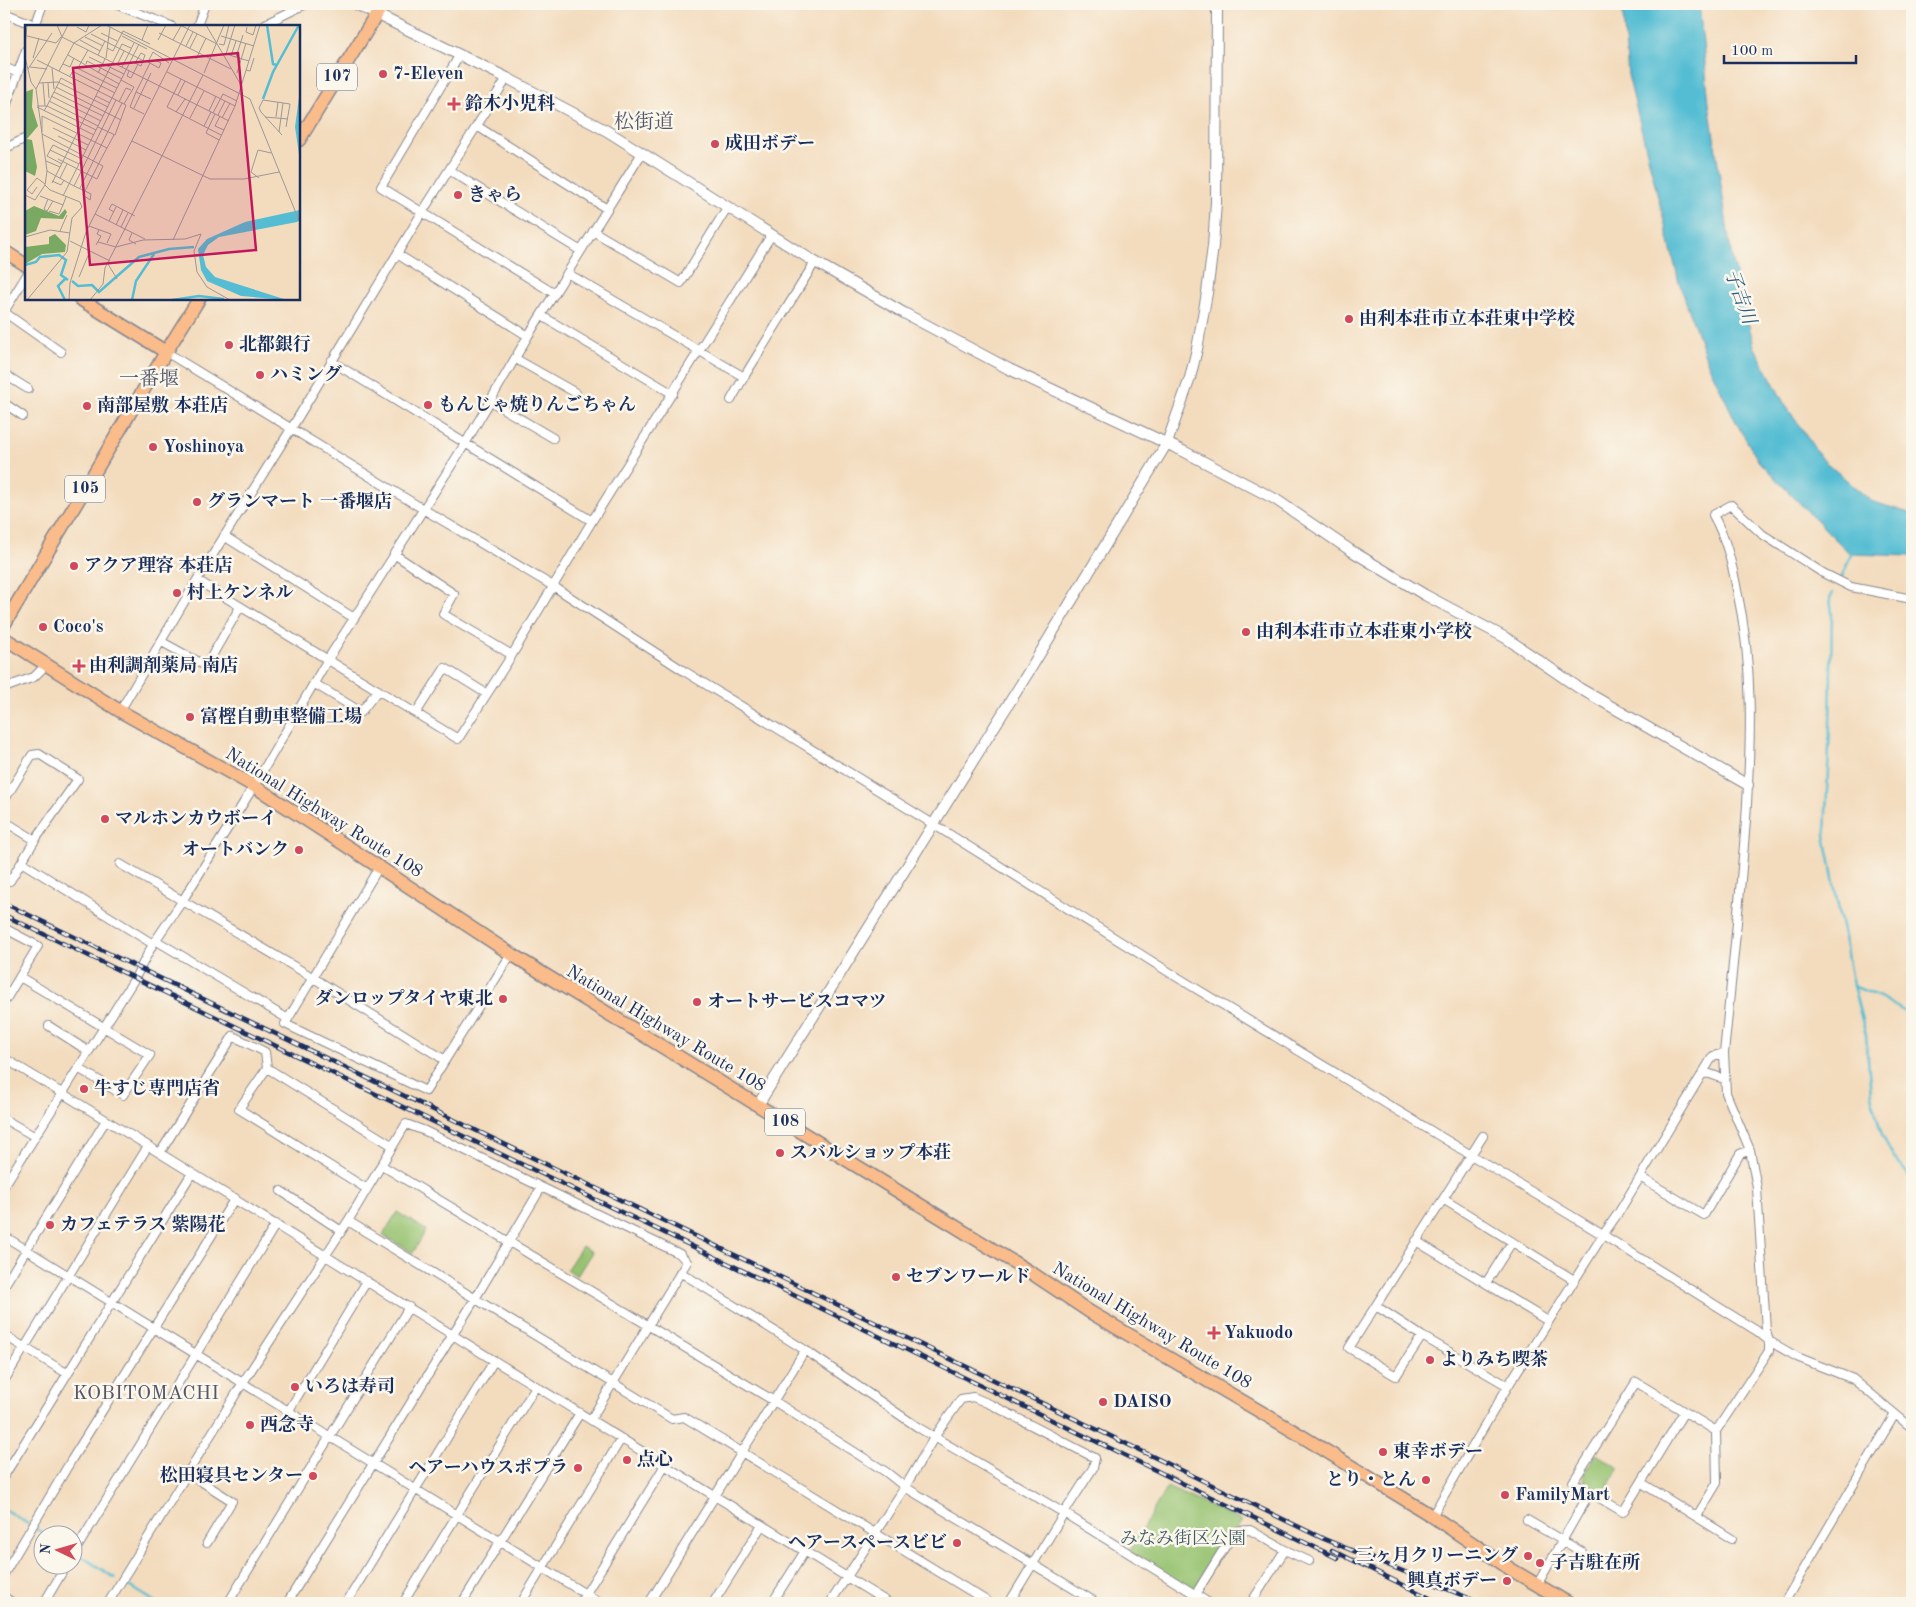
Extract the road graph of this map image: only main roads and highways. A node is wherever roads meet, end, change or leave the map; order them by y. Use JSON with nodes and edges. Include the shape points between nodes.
{"nodes":[{"id":1,"x":379,"y":9,"type":"edge"},
{"id":2,"x":300,"y":138,"type":"edge"},
{"id":3,"x":4,"y":252,"type":"edge"},
{"id":4,"x":25,"y":264,"type":"edge"},
{"id":5,"x":82,"y":300,"type":"edge"},
{"id":6,"x":198,"y":300,"type":"edge"},
{"id":7,"x":166,"y":352,"type":"junction"},
{"id":8,"x":4,"y":625,"type":"edge"},
{"id":9,"x":4,"y":638,"type":"edge"},
{"id":10,"x":1568,"y":1603,"type":"edge"}],
"edges":[{"from":1,"to":2,"type":"highway","number":"107"},
{"from":3,"to":4,"type":"highway"},
{"from":5,"to":7,"type":"highway"},
{"from":6,"to":7,"type":"highway"},
{"from":7,"to":8,"type":"highway","number":"105"},
{"from":9,"to":10,"type":"highway","name":"National Highway Route 108","number":"108","via":[[120,711],[254,786],[511,954],[1090,1312],[1432,1516]]}]}
